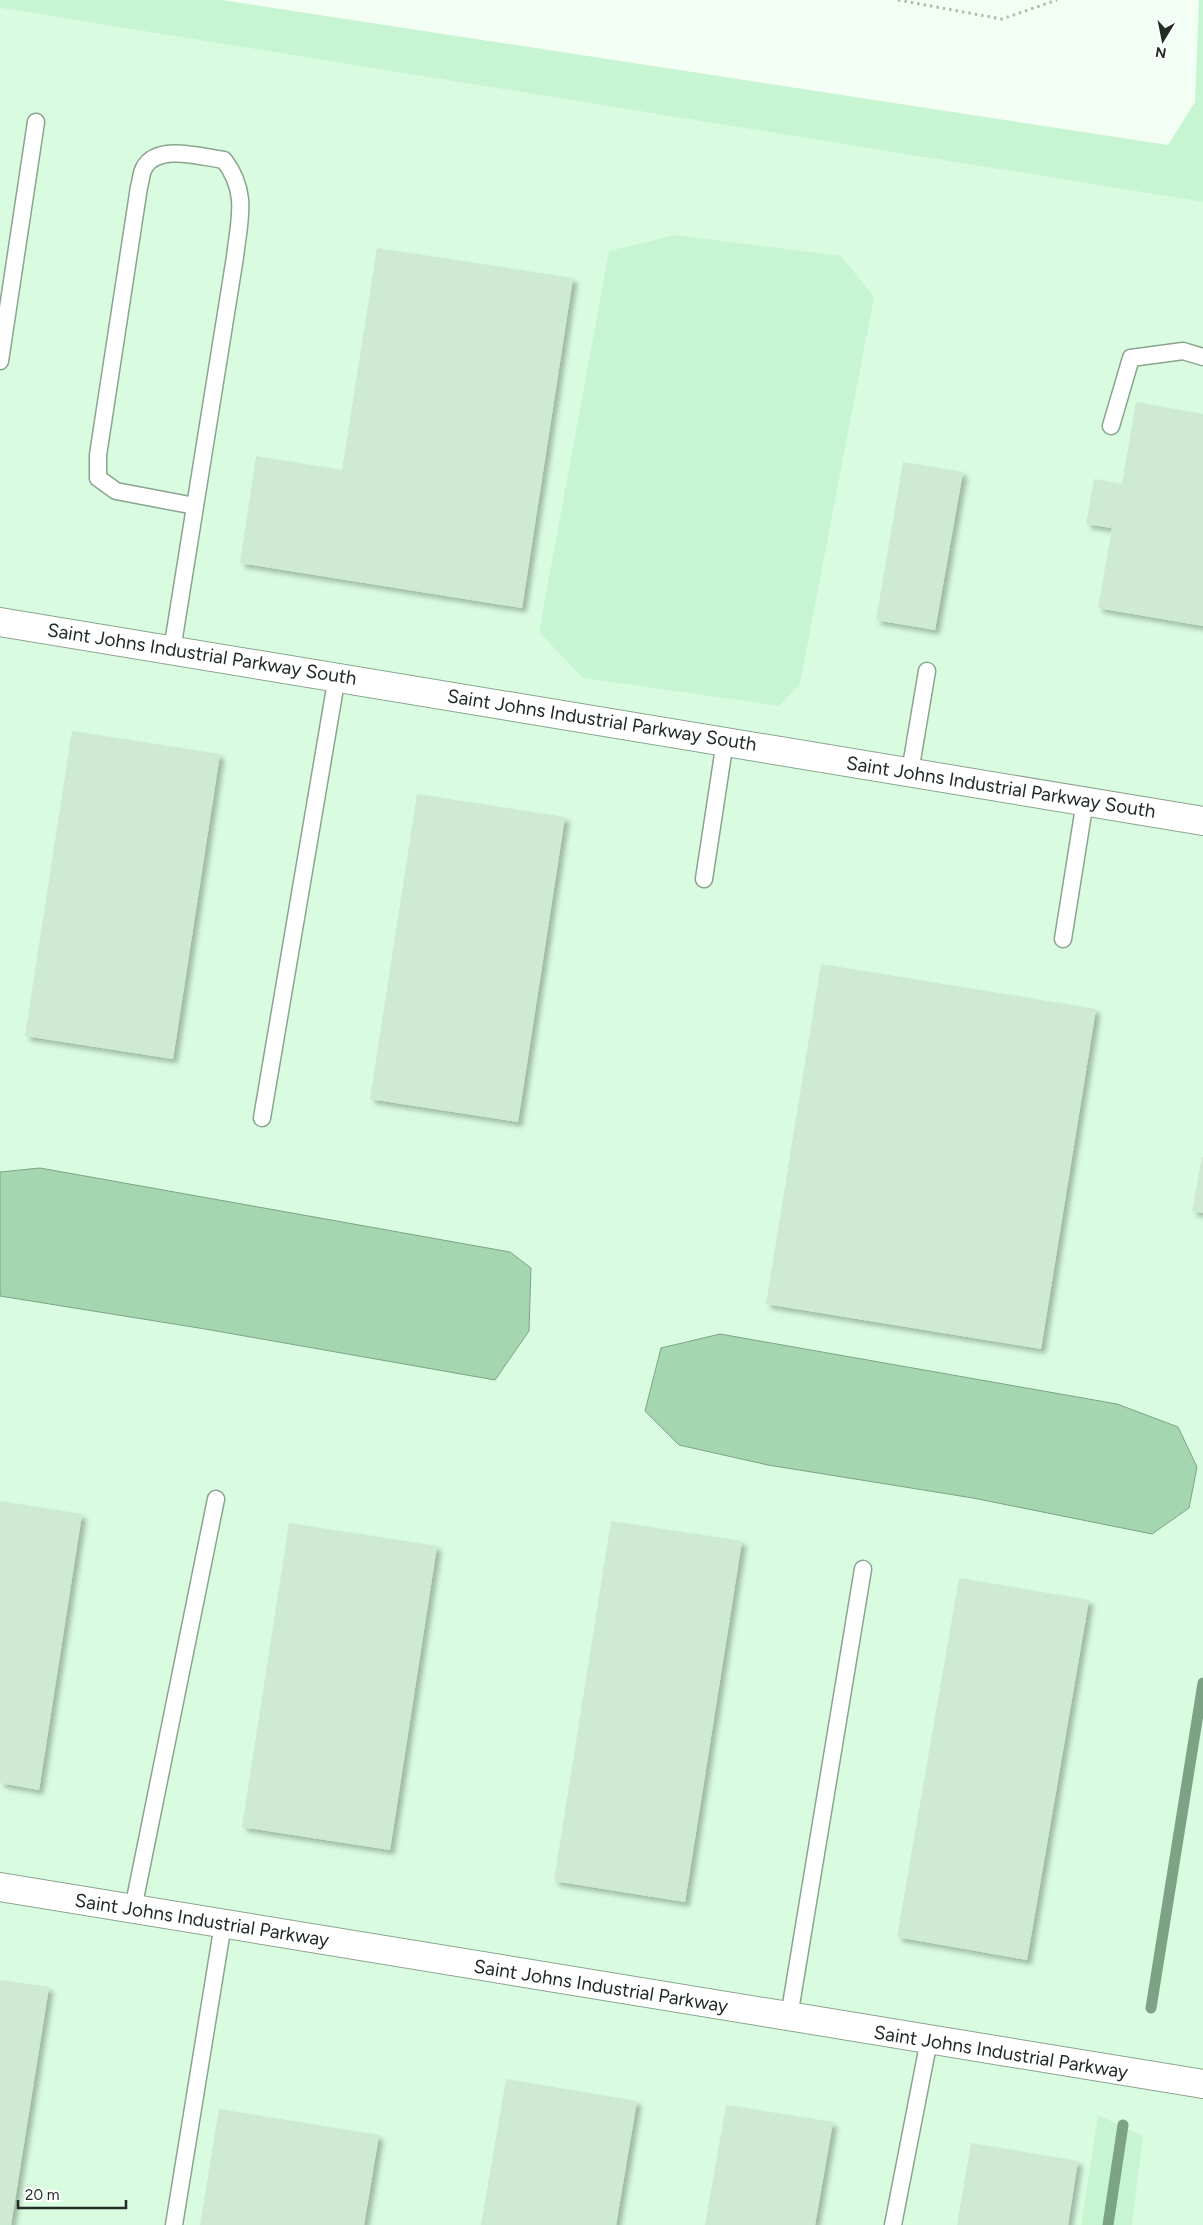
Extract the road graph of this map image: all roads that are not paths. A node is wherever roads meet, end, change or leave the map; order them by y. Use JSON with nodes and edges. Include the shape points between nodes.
{"nodes":[{"id":1,"x":36,"y":122,"type":"dead end"},
{"id":2,"x":1,"y":342,"type":"edge"},
{"id":3,"x":1203,"y":357,"type":"edge"},
{"id":4,"x":0,"y":361,"type":"edge"},
{"id":5,"x":1111,"y":426,"type":"dead end"},
{"id":6,"x":195,"y":506,"type":"junction"},
{"id":7,"x":0,"y":622,"type":"edge"},
{"id":8,"x":172,"y":650,"type":"junction"},
{"id":9,"x":928,"y":670,"type":"dead end"},
{"id":10,"x":337,"y":676,"type":"junction"},
{"id":11,"x":725,"y":741,"type":"junction"},
{"id":12,"x":910,"y":772,"type":"junction"},
{"id":13,"x":1085,"y":801,"type":"junction"},
{"id":14,"x":1203,"y":821,"type":"edge"},
{"id":15,"x":704,"y":879,"type":"dead end"},
{"id":16,"x":1063,"y":940,"type":"dead end"},
{"id":17,"x":262,"y":1118,"type":"dead end"},
{"id":18,"x":216,"y":1499,"type":"dead end"},
{"id":19,"x":863,"y":1569,"type":"dead end"},
{"id":20,"x":0,"y":1887,"type":"edge"},
{"id":21,"x":133,"y":1909,"type":"junction"},
{"id":22,"x":223,"y":1924,"type":"junction"},
{"id":23,"x":790,"y":2017,"type":"junction"},
{"id":24,"x":929,"y":2040,"type":"junction"},
{"id":25,"x":1203,"y":2084,"type":"edge"},
{"id":26,"x":174,"y":2225,"type":"edge"},
{"id":27,"x":893,"y":2225,"type":"edge"}],
"edges":[{"from":1,"to":2,"type":"lane"},
{"from":2,"to":4,"type":"lane"},
{"from":3,"to":5,"type":"lane","via":[[1183,351],[1131,358]]},
{"from":6,"to":6,"type":"lane","via":[[242,199],[235,174],[224,160],[173,154],[158,156],[144,167],[139,187],[98,455],[98,478],[116,490]]},
{"from":6,"to":8,"type":"lane"},
{"from":7,"to":8,"type":"street","name":"Saint Johns Industrial Parkway South"},
{"from":8,"to":10,"type":"street","name":"Saint Johns Industrial Parkway South"},
{"from":9,"to":12,"type":"lane"},
{"from":10,"to":11,"type":"street","name":"Saint Johns Industrial Parkway South"},
{"from":10,"to":17,"type":"lane"},
{"from":11,"to":12,"type":"street","name":"Saint Johns Industrial Parkway South"},
{"from":11,"to":15,"type":"lane"},
{"from":12,"to":13,"type":"street","name":"Saint Johns Industrial Parkway South"},
{"from":13,"to":14,"type":"street","name":"Saint Johns Industrial Parkway South"},
{"from":13,"to":16,"type":"lane"},
{"from":18,"to":21,"type":"lane"},
{"from":19,"to":23,"type":"lane"},
{"from":20,"to":21,"type":"street","name":"Saint Johns Industrial Parkway"},
{"from":21,"to":22,"type":"street","name":"Saint Johns Industrial Parkway"},
{"from":22,"to":23,"type":"street","name":"Saint Johns Industrial Parkway"},
{"from":22,"to":26,"type":"lane"},
{"from":23,"to":24,"type":"street","name":"Saint Johns Industrial Parkway"},
{"from":24,"to":25,"type":"street","name":"Saint Johns Industrial Parkway"},
{"from":24,"to":27,"type":"lane"}]}
